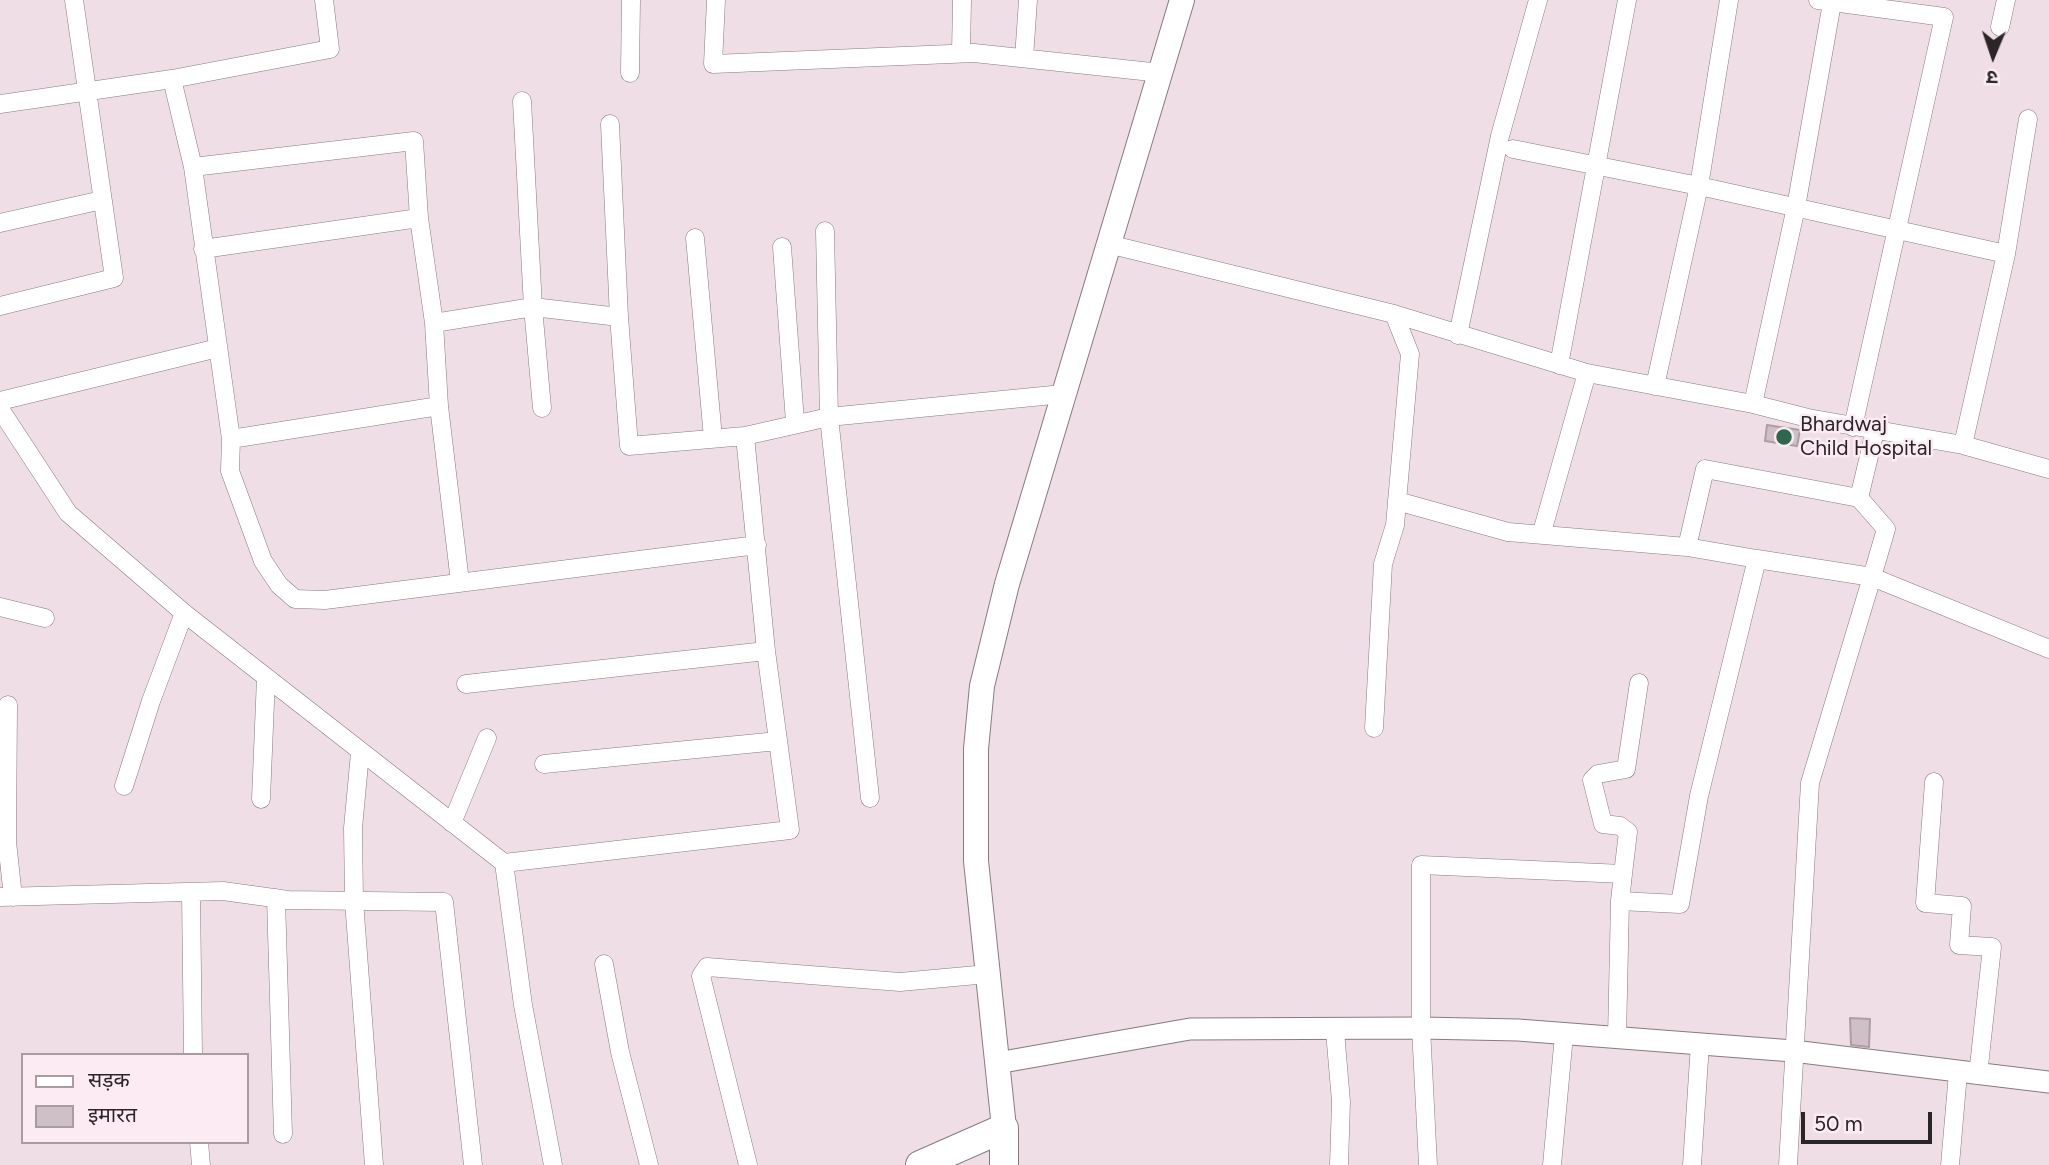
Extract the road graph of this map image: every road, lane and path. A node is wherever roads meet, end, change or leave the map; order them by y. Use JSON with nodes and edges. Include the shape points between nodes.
{"nodes":[{"id":1,"x":74,"y":0,"type":"edge"},
{"id":2,"x":324,"y":0,"type":"edge"},
{"id":3,"x":631,"y":0,"type":"edge"},
{"id":4,"x":716,"y":0,"type":"edge"},
{"id":5,"x":962,"y":0,"type":"edge"},
{"id":6,"x":1028,"y":0,"type":"edge"},
{"id":7,"x":1182,"y":0,"type":"edge"},
{"id":8,"x":1538,"y":0,"type":"edge"},
{"id":9,"x":1627,"y":0,"type":"edge"},
{"id":10,"x":1729,"y":0,"type":"edge"},
{"id":11,"x":2006,"y":0,"type":"edge"},
{"id":12,"x":1825,"y":1,"type":"edge"},
{"id":13,"x":2000,"y":27,"type":"dead end"},
{"id":14,"x":961,"y":53,"type":"junction"},
{"id":15,"x":1024,"y":58,"type":"junction"},
{"id":16,"x":629,"y":73,"type":"dead end"},
{"id":17,"x":1161,"y":73,"type":"junction"},
{"id":18,"x":172,"y":79,"type":"junction"},
{"id":19,"x":88,"y":91,"type":"junction"},
{"id":20,"x":522,"y":101,"type":"dead end"},
{"id":21,"x":0,"y":104,"type":"edge"},
{"id":22,"x":2028,"y":119,"type":"dead end"},
{"id":23,"x":610,"y":124,"type":"dead end"},
{"id":24,"x":1513,"y":149,"type":"dead end"},
{"id":25,"x":193,"y":167,"type":"junction"},
{"id":26,"x":1598,"y":168,"type":"junction"},
{"id":27,"x":1699,"y":186,"type":"junction"},
{"id":28,"x":102,"y":200,"type":"junction"},
{"id":29,"x":1796,"y":207,"type":"junction"},
{"id":30,"x":419,"y":218,"type":"junction"},
{"id":31,"x":0,"y":223,"type":"edge"},
{"id":32,"x":1896,"y":230,"type":"junction"},
{"id":33,"x":825,"y":232,"type":"dead end"},
{"id":34,"x":695,"y":238,"type":"dead end"},
{"id":35,"x":1108,"y":244,"type":"junction"},
{"id":36,"x":782,"y":247,"type":"dead end"},
{"id":37,"x":203,"y":249,"type":"junction"},
{"id":38,"x":2006,"y":254,"type":"junction"},
{"id":39,"x":0,"y":306,"type":"edge"},
{"id":40,"x":533,"y":307,"type":"junction"},
{"id":41,"x":1394,"y":314,"type":"junction"},
{"id":42,"x":619,"y":317,"type":"junction"},
{"id":43,"x":434,"y":323,"type":"junction"},
{"id":44,"x":1458,"y":335,"type":"junction"},
{"id":45,"x":218,"y":348,"type":"junction"},
{"id":46,"x":1559,"y":365,"type":"junction"},
{"id":47,"x":1587,"y":373,"type":"junction"},
{"id":48,"x":1655,"y":386,"type":"junction"},
{"id":49,"x":1063,"y":394,"type":"junction"},
{"id":50,"x":0,"y":401,"type":"edge"},
{"id":51,"x":1753,"y":404,"type":"junction"},
{"id":52,"x":439,"y":406,"type":"junction"},
{"id":53,"x":542,"y":408,"type":"dead end"},
{"id":54,"x":0,"y":409,"type":"edge"},
{"id":55,"x":829,"y":416,"type":"junction"},
{"id":56,"x":795,"y":422,"type":"junction"},
{"id":57,"x":1853,"y":427,"type":"junction"},
{"id":58,"x":1875,"y":431,"type":"junction"},
{"id":59,"x":744,"y":436,"type":"junction"},
{"id":60,"x":713,"y":438,"type":"junction"},
{"id":61,"x":231,"y":439,"type":"junction"},
{"id":62,"x":1963,"y":445,"type":"junction"},
{"id":63,"x":2049,"y":470,"type":"edge"},
{"id":64,"x":1859,"y":498,"type":"junction"},
{"id":65,"x":1397,"y":501,"type":"junction"},
{"id":66,"x":1542,"y":532,"type":"junction"},
{"id":67,"x":757,"y":545,"type":"junction"},
{"id":68,"x":1687,"y":547,"type":"junction"},
{"id":69,"x":1757,"y":559,"type":"junction"},
{"id":70,"x":1872,"y":577,"type":"junction"},
{"id":71,"x":460,"y":582,"type":"junction"},
{"id":72,"x":0,"y":607,"type":"edge"},
{"id":73,"x":184,"y":613,"type":"junction"},
{"id":74,"x":45,"y":618,"type":"dead end"},
{"id":75,"x":2049,"y":649,"type":"edge"},
{"id":76,"x":766,"y":651,"type":"junction"},
{"id":77,"x":266,"y":678,"type":"junction"},
{"id":78,"x":1639,"y":683,"type":"dead end"},
{"id":79,"x":466,"y":684,"type":"dead end"},
{"id":80,"x":8,"y":705,"type":"dead end"},
{"id":81,"x":1374,"y":728,"type":"dead end"},
{"id":82,"x":487,"y":738,"type":"dead end"},
{"id":83,"x":778,"y":741,"type":"junction"},
{"id":84,"x":360,"y":753,"type":"junction"},
{"id":85,"x":544,"y":764,"type":"dead end"},
{"id":86,"x":1934,"y":782,"type":"dead end"},
{"id":87,"x":124,"y":786,"type":"dead end"},
{"id":88,"x":261,"y":799,"type":"dead end"},
{"id":89,"x":870,"y":799,"type":"dead end"},
{"id":90,"x":452,"y":822,"type":"junction"},
{"id":91,"x":504,"y":863,"type":"junction"},
{"id":92,"x":1623,"y":874,"type":"junction"},
{"id":93,"x":191,"y":893,"type":"junction"},
{"id":94,"x":6,"y":897,"type":"edge"},
{"id":95,"x":276,"y":898,"type":"junction"},
{"id":96,"x":354,"y":901,"type":"junction"},
{"id":97,"x":1620,"y":901,"type":"junction"},
{"id":98,"x":604,"y":964,"type":"dead end"},
{"id":99,"x":988,"y":974,"type":"junction"},
{"id":100,"x":1421,"y":1028,"type":"junction"},
{"id":101,"x":1335,"y":1031,"type":"junction"},
{"id":102,"x":1564,"y":1035,"type":"junction"},
{"id":103,"x":1617,"y":1037,"type":"junction"},
{"id":104,"x":1700,"y":1044,"type":"junction"},
{"id":105,"x":1793,"y":1051,"type":"junction"},
{"id":106,"x":193,"y":1053,"type":"edge"},
{"id":107,"x":997,"y":1063,"type":"junction"},
{"id":108,"x":1968,"y":1074,"type":"junction"},
{"id":109,"x":2049,"y":1082,"type":"edge"},
{"id":110,"x":1004,"y":1128,"type":"junction"},
{"id":111,"x":283,"y":1134,"type":"dead end"},
{"id":112,"x":199,"y":1144,"type":"edge"},
{"id":113,"x":201,"y":1165,"type":"edge"},
{"id":114,"x":374,"y":1165,"type":"edge"},
{"id":115,"x":473,"y":1165,"type":"edge"},
{"id":116,"x":553,"y":1165,"type":"edge"},
{"id":117,"x":649,"y":1165,"type":"edge"},
{"id":118,"x":748,"y":1165,"type":"edge"},
{"id":119,"x":920,"y":1165,"type":"edge"},
{"id":120,"x":1003,"y":1165,"type":"edge"},
{"id":121,"x":1339,"y":1165,"type":"edge"},
{"id":122,"x":1428,"y":1165,"type":"edge"},
{"id":123,"x":1552,"y":1165,"type":"edge"},
{"id":124,"x":1692,"y":1165,"type":"edge"},
{"id":125,"x":1788,"y":1165,"type":"edge"},
{"id":126,"x":1950,"y":1165,"type":"edge"}],
"edges":[{"from":1,"to":19,"type":"street"},
{"from":2,"to":18,"type":"street","via":[[330,49]]},
{"from":3,"to":16,"type":"street"},
{"from":4,"to":14,"type":"street","via":[[713,64]]},
{"from":5,"to":14,"type":"street"},
{"from":6,"to":15,"type":"street"},
{"from":7,"to":17,"type":"main road"},
{"from":8,"to":44,"type":"street","via":[[1500,136]]},
{"from":9,"to":26,"type":"street"},
{"from":10,"to":27,"type":"street"},
{"from":11,"to":13,"type":"street"},
{"from":12,"to":29,"type":"street"},
{"from":12,"to":32,"type":"street","via":[[1944,17]]},
{"from":14,"to":15,"type":"street"},
{"from":15,"to":17,"type":"street"},
{"from":17,"to":35,"type":"main road"},
{"from":18,"to":19,"type":"street"},
{"from":18,"to":25,"type":"street"},
{"from":19,"to":21,"type":"street"},
{"from":19,"to":28,"type":"street"},
{"from":20,"to":40,"type":"street"},
{"from":22,"to":38,"type":"street"},
{"from":23,"to":42,"type":"street"},
{"from":24,"to":26,"type":"street"},
{"from":25,"to":30,"type":"street","via":[[414,141]]},
{"from":25,"to":37,"type":"street"},
{"from":26,"to":27,"type":"street"},
{"from":26,"to":46,"type":"street"},
{"from":27,"to":29,"type":"street"},
{"from":27,"to":48,"type":"street"},
{"from":28,"to":31,"type":"street"},
{"from":28,"to":39,"type":"street","via":[[114,278]]},
{"from":29,"to":32,"type":"street"},
{"from":29,"to":51,"type":"street"},
{"from":30,"to":37,"type":"street"},
{"from":30,"to":43,"type":"street"},
{"from":32,"to":38,"type":"street"},
{"from":32,"to":57,"type":"street"},
{"from":33,"to":55,"type":"street"},
{"from":34,"to":60,"type":"street"},
{"from":35,"to":41,"type":"street"},
{"from":35,"to":49,"type":"main road"},
{"from":36,"to":56,"type":"street"},
{"from":37,"to":45,"type":"street"},
{"from":38,"to":62,"type":"street"},
{"from":40,"to":42,"type":"street"},
{"from":40,"to":43,"type":"street"},
{"from":40,"to":53,"type":"street"},
{"from":41,"to":44,"type":"street"},
{"from":41,"to":65,"type":"street","via":[[1410,354]]},
{"from":42,"to":60,"type":"street","via":[[629,446]]},
{"from":43,"to":52,"type":"street"},
{"from":44,"to":46,"type":"street"},
{"from":45,"to":50,"type":"street"},
{"from":45,"to":61,"type":"street"},
{"from":46,"to":47,"type":"street"},
{"from":47,"to":48,"type":"street"},
{"from":47,"to":66,"type":"street"},
{"from":48,"to":51,"type":"street"},
{"from":49,"to":55,"type":"street"},
{"from":49,"to":99,"type":"main road","via":[[982,686],[976,749],[976,861]]},
{"from":51,"to":57,"type":"street"},
{"from":52,"to":61,"type":"street"},
{"from":52,"to":71,"type":"street"},
{"from":54,"to":73,"type":"street","via":[[68,513]]},
{"from":55,"to":56,"type":"street"},
{"from":55,"to":89,"type":"street"},
{"from":56,"to":59,"type":"street"},
{"from":57,"to":58,"type":"street"},
{"from":58,"to":62,"type":"street"},
{"from":58,"to":64,"type":"street"},
{"from":59,"to":60,"type":"street"},
{"from":59,"to":67,"type":"street"},
{"from":61,"to":71,"type":"street","via":[[230,471],[263,561],[295,599],[325,600]]},
{"from":62,"to":63,"type":"street"},
{"from":64,"to":68,"type":"street","via":[[1705,469]]},
{"from":64,"to":70,"type":"street","via":[[1886,530]]},
{"from":65,"to":66,"type":"street","via":[[1508,532]]},
{"from":65,"to":81,"type":"street","via":[[1383,564]]},
{"from":66,"to":68,"type":"street"},
{"from":67,"to":71,"type":"street"},
{"from":67,"to":76,"type":"street"},
{"from":68,"to":69,"type":"street"},
{"from":69,"to":70,"type":"street"},
{"from":69,"to":97,"type":"street","via":[[1699,796],[1680,904]]},
{"from":70,"to":75,"type":"street"},
{"from":70,"to":105,"type":"street","via":[[1810,783]]},
{"from":72,"to":74,"type":"street"},
{"from":73,"to":77,"type":"street"},
{"from":73,"to":87,"type":"street"},
{"from":76,"to":79,"type":"street"},
{"from":76,"to":83,"type":"street"},
{"from":77,"to":84,"type":"street"},
{"from":77,"to":88,"type":"street"},
{"from":78,"to":92,"type":"street","via":[[1626,769],[1598,774],[1592,780],[1603,824],[1628,832]]},
{"from":80,"to":94,"type":"street"},
{"from":82,"to":90,"type":"street"},
{"from":83,"to":85,"type":"street"},
{"from":83,"to":91,"type":"street","via":[[790,830]]},
{"from":84,"to":90,"type":"street"},
{"from":84,"to":96,"type":"street","via":[[353,828]]},
{"from":86,"to":108,"type":"street","via":[[1925,903],[1962,906],[1959,945],[1992,947]]},
{"from":90,"to":91,"type":"street"},
{"from":91,"to":116,"type":"street","via":[[523,1005]]},
{"from":92,"to":97,"type":"street"},
{"from":92,"to":100,"type":"street","via":[[1421,865]]},
{"from":93,"to":94,"type":"street"},
{"from":93,"to":95,"type":"street","via":[[223,891]]},
{"from":93,"to":106,"type":"street"},
{"from":95,"to":96,"type":"street"},
{"from":95,"to":111,"type":"street"},
{"from":96,"to":114,"type":"street"},
{"from":96,"to":115,"type":"street","via":[[444,902]]},
{"from":97,"to":103,"type":"street"},
{"from":98,"to":117,"type":"street","via":[[620,1052]]},
{"from":99,"to":107,"type":"main road"},
{"from":99,"to":118,"type":"street","via":[[900,982],[707,968],[701,976]]},
{"from":100,"to":101,"type":"street"},
{"from":100,"to":102,"type":"street"},
{"from":100,"to":122,"type":"street"},
{"from":101,"to":107,"type":"street","via":[[1190,1029]]},
{"from":101,"to":121,"type":"street","via":[[1341,1102]]},
{"from":102,"to":103,"type":"street"},
{"from":102,"to":123,"type":"street"},
{"from":103,"to":104,"type":"street"},
{"from":104,"to":105,"type":"street"},
{"from":104,"to":124,"type":"street"},
{"from":105,"to":108,"type":"street"},
{"from":105,"to":125,"type":"street"},
{"from":107,"to":110,"type":"main road"},
{"from":108,"to":109,"type":"street"},
{"from":108,"to":126,"type":"street"},
{"from":110,"to":119,"type":"main road"},
{"from":110,"to":120,"type":"main road"},
{"from":112,"to":113,"type":"street"}]}
